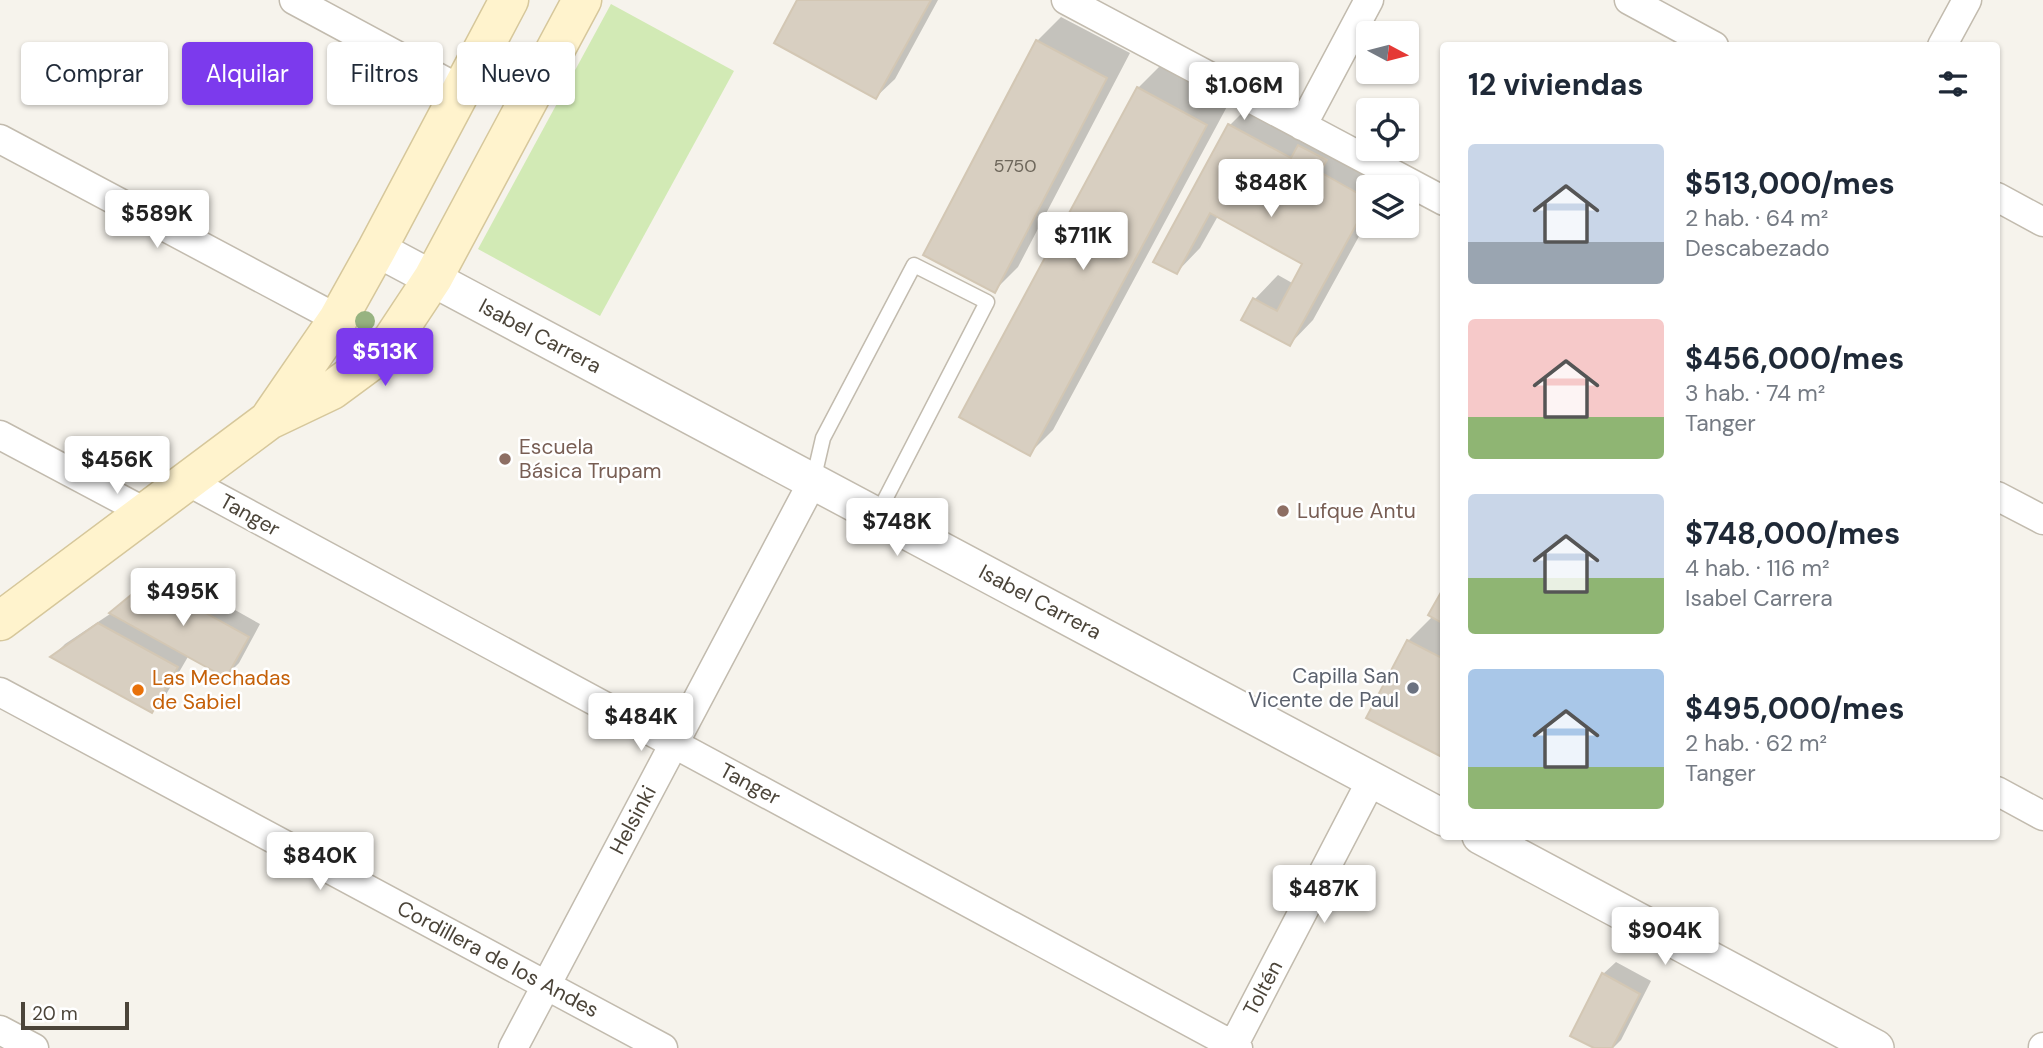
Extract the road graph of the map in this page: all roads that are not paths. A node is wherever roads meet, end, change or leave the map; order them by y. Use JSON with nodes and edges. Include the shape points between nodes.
{"nodes":[{"id":1,"x":294,"y":0,"type":"edge"},
{"id":2,"x":509,"y":0,"type":"edge"},
{"id":3,"x":582,"y":0,"type":"edge"},
{"id":4,"x":1066,"y":0,"type":"edge"},
{"id":5,"x":1369,"y":0,"type":"edge"},
{"id":6,"x":1629,"y":0,"type":"edge"},
{"id":7,"x":1966,"y":0,"type":"edge"},
{"id":8,"x":487,"y":42,"type":"edge"},
{"id":9,"x":1707,"y":42,"type":"edge"},
{"id":10,"x":1944,"y":42,"type":"edge"},
{"id":11,"x":457,"y":88,"type":"edge"},
{"id":12,"x":457,"y":98,"type":"edge"},
{"id":13,"x":1302,"y":126,"type":"junction"},
{"id":14,"x":0,"y":139,"type":"edge"},
{"id":15,"x":1440,"y":199,"type":"edge"},
{"id":16,"x":2000,"y":199,"type":"edge"},
{"id":17,"x":2043,"y":222,"type":"edge"},
{"id":18,"x":377,"y":249,"type":"junction"},
{"id":19,"x":433,"y":278,"type":"junction"},
{"id":20,"x":338,"y":319,"type":"junction"},
{"id":21,"x":269,"y":420,"type":"junction"},
{"id":22,"x":0,"y":435,"type":"edge"},
{"id":23,"x":187,"y":481,"type":"junction"},
{"id":24,"x":813,"y":481,"type":"junction"},
{"id":25,"x":2000,"y":498,"type":"edge"},
{"id":26,"x":145,"y":512,"type":"junction"},
{"id":27,"x":877,"y":515,"type":"junction"},
{"id":28,"x":2043,"y":520,"type":"edge"},
{"id":29,"x":0,"y":621,"type":"edge"},
{"id":30,"x":0,"y":692,"type":"edge"},
{"id":31,"x":674,"y":744,"type":"junction"},
{"id":32,"x":1372,"y":779,"type":"junction"},
{"id":33,"x":2000,"y":793,"type":"edge"},
{"id":34,"x":1440,"y":816,"type":"edge"},
{"id":35,"x":2043,"y":816,"type":"edge"},
{"id":36,"x":1502,"y":842,"type":"edge"},
{"id":37,"x":546,"y":985,"type":"junction"},
{"id":38,"x":0,"y":1030,"type":"edge"},
{"id":39,"x":1234,"y":1047,"type":"edge"},
{"id":40,"x":34,"y":1048,"type":"edge"},
{"id":41,"x":513,"y":1048,"type":"edge"},
{"id":42,"x":663,"y":1048,"type":"edge"},
{"id":43,"x":1876,"y":1048,"type":"edge"}],
"edges":[{"from":1,"to":11,"type":"street"},
{"from":2,"to":8,"type":"main road"},
{"from":3,"to":19,"type":"main road"},
{"from":4,"to":13,"type":"street"},
{"from":5,"to":13,"type":"street"},
{"from":6,"to":9,"type":"street"},
{"from":7,"to":10,"type":"street"},
{"from":12,"to":18,"type":"main road"},
{"from":13,"to":15,"type":"street"},
{"from":14,"to":20,"type":"street"},
{"from":16,"to":17,"type":"street"},
{"from":18,"to":19,"type":"street","name":"Isabel Carrera"},
{"from":18,"to":20,"type":"main road"},
{"from":19,"to":21,"type":"main road","via":[[392,340],[370,362],[332,390]]},
{"from":19,"to":24,"type":"street","name":"Isabel Carrera"},
{"from":20,"to":21,"type":"main road"},
{"from":21,"to":23,"type":"main road"},
{"from":22,"to":26,"type":"street"},
{"from":23,"to":26,"type":"main road"},
{"from":23,"to":31,"type":"street","name":"Tanger"},
{"from":24,"to":27,"type":"street","name":"Isabel Carrera"},
{"from":24,"to":27,"type":"lane","via":[[823,438],[914,265],[987,302]]},
{"from":24,"to":31,"type":"street","name":"Helsinki"},
{"from":25,"to":28,"type":"street"},
{"from":26,"to":29,"type":"main road"},
{"from":27,"to":32,"type":"street","name":"Isabel Carrera"},
{"from":30,"to":37,"type":"street","name":"Cordillera de los Andes"},
{"from":31,"to":37,"type":"street","name":"Helsinki"},
{"from":31,"to":39,"type":"street","name":"Tanger"},
{"from":32,"to":34,"type":"street","name":"Isabel Carrera"},
{"from":32,"to":39,"type":"street","name":"Toltén"},
{"from":33,"to":35,"type":"street"},
{"from":36,"to":43,"type":"street"},
{"from":37,"to":41,"type":"street","name":"Helsinki"},
{"from":37,"to":42,"type":"street","name":"Cordillera de los Andes"},
{"from":38,"to":40,"type":"street"}]}
